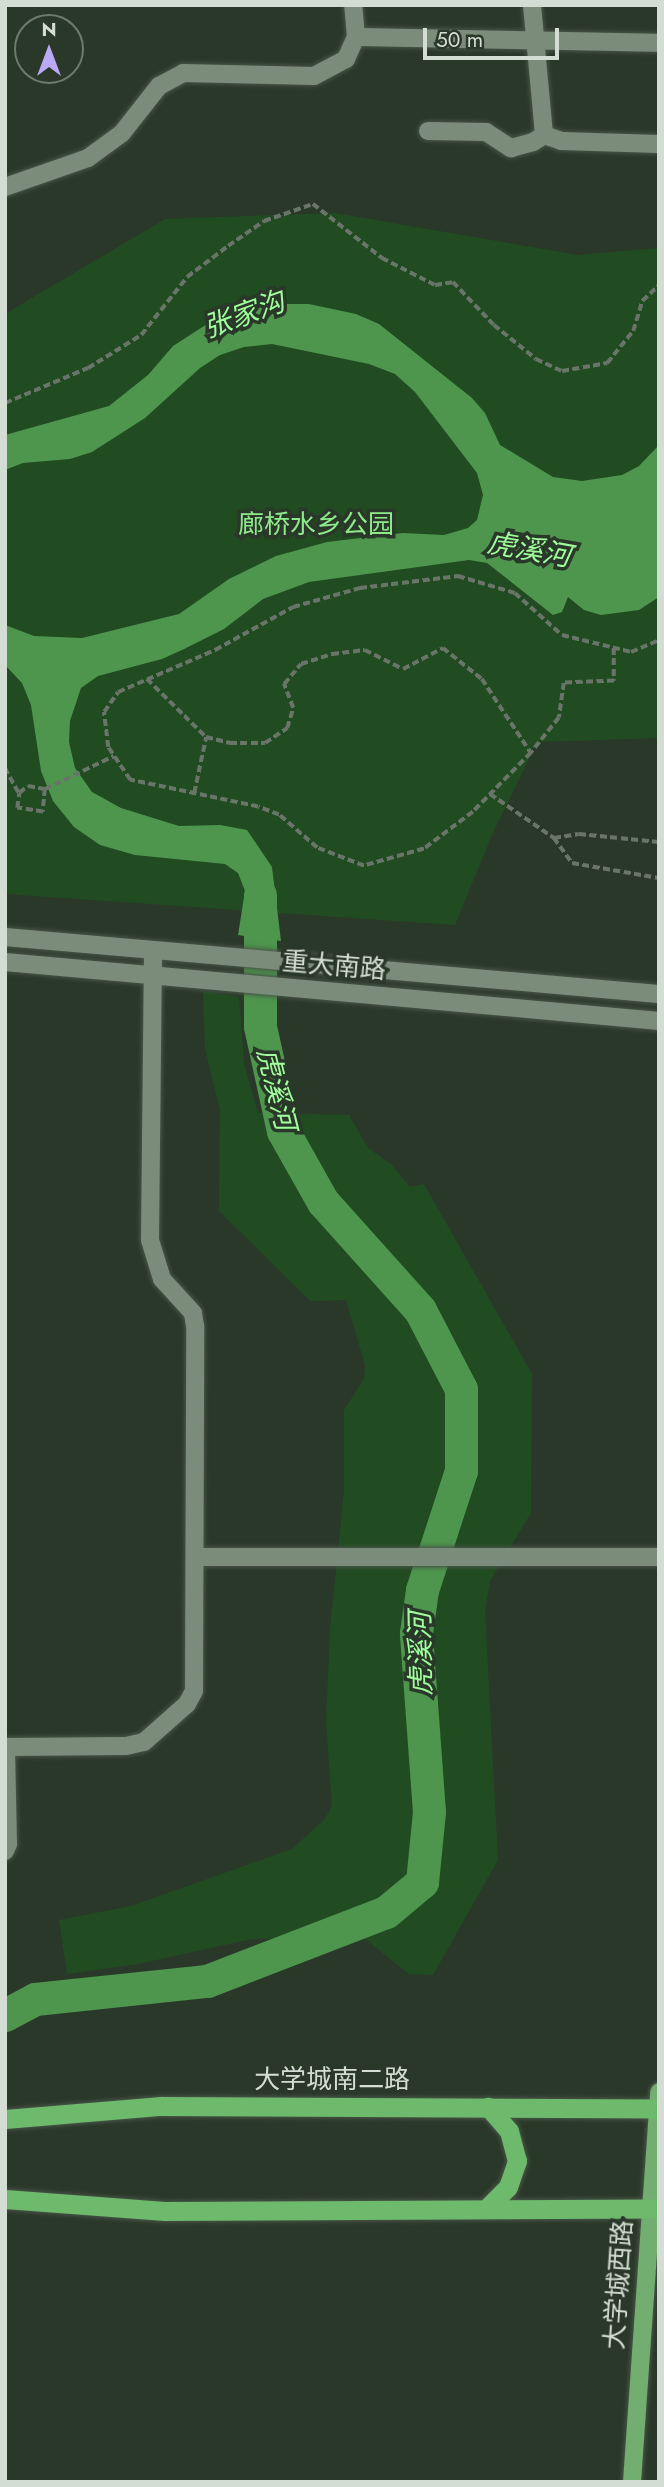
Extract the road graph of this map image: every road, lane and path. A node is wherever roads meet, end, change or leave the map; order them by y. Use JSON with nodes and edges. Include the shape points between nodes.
{"nodes":[{"id":1,"x":353,"y":5,"type":"edge"},
{"id":2,"x":532,"y":5,"type":"edge"},
{"id":3,"x":356,"y":37,"type":"junction"},
{"id":4,"x":535,"y":40,"type":"junction"},
{"id":5,"x":659,"y":43,"type":"edge"},
{"id":6,"x":428,"y":131,"type":"dead end"},
{"id":7,"x":544,"y":135,"type":"junction"},
{"id":8,"x":659,"y":144,"type":"edge"},
{"id":9,"x":5,"y":187,"type":"edge"},
{"id":10,"x":659,"y":285,"type":"edge"},
{"id":11,"x":5,"y":402,"type":"edge"},
{"id":12,"x":659,"y":640,"type":"edge"},
{"id":13,"x":614,"y":648,"type":"junction"},
{"id":14,"x":146,"y":679,"type":"junction"},
{"id":15,"x":206,"y":737,"type":"junction"},
{"id":16,"x":531,"y":753,"type":"junction"},
{"id":17,"x":114,"y":756,"type":"junction"},
{"id":18,"x":5,"y":768,"type":"edge"},
{"id":19,"x":45,"y":789,"type":"junction"},
{"id":20,"x":19,"y":793,"type":"junction"},
{"id":21,"x":194,"y":793,"type":"junction"},
{"id":22,"x":490,"y":794,"type":"junction"},
{"id":23,"x":554,"y":838,"type":"junction"},
{"id":24,"x":659,"y":842,"type":"edge"},
{"id":25,"x":659,"y":878,"type":"edge"},
{"id":26,"x":5,"y":937,"type":"edge"},
{"id":27,"x":153,"y":950,"type":"junction"},
{"id":28,"x":5,"y":962,"type":"edge"},
{"id":29,"x":153,"y":975,"type":"junction"},
{"id":30,"x":659,"y":994,"type":"edge"},
{"id":31,"x":659,"y":1021,"type":"edge"},
{"id":32,"x":195,"y":1557,"type":"junction"},
{"id":33,"x":659,"y":1558,"type":"edge"},
{"id":34,"x":6,"y":1747,"type":"edge"},
{"id":35,"x":5,"y":1851,"type":"edge"},
{"id":36,"x":658,"y":2103,"type":"edge"},
{"id":37,"x":488,"y":2107,"type":"junction"},
{"id":38,"x":5,"y":2119,"type":"edge"},
{"id":39,"x":5,"y":2199,"type":"edge"},
{"id":40,"x":655,"y":2208,"type":"edge"},
{"id":41,"x":486,"y":2209,"type":"junction"},
{"id":42,"x":632,"y":2482,"type":"edge"}],
"edges":[{"from":1,"to":3,"type":"street"},
{"from":2,"to":4,"type":"street"},
{"from":3,"to":4,"type":"street"},
{"from":3,"to":9,"type":"street","via":[[346,59],[314,76],[183,73],[159,86],[122,133],[88,158]]},
{"from":4,"to":5,"type":"street"},
{"from":4,"to":7,"type":"street"},
{"from":6,"to":7,"type":"street","via":[[486,132],[511,148]]},
{"from":7,"to":8,"type":"street","via":[[561,141]]},
{"from":10,"to":11,"type":"path","via":[[642,301],[633,331],[607,363],[562,371],[536,359],[494,325],[453,282],[435,285],[382,258],[313,204],[264,221],[187,277],[142,335],[88,368]]},
{"from":12,"to":13,"type":"path","via":[[631,653]]},
{"from":13,"to":14,"type":"path","via":[[562,635],[515,593],[458,576],[360,589],[293,607],[215,650]]},
{"from":13,"to":16,"type":"path","via":[[614,681],[564,683],[559,718]]},
{"from":14,"to":15,"type":"path"},
{"from":14,"to":17,"type":"path","via":[[118,692],[104,712],[108,747]]},
{"from":15,"to":16,"type":"path","via":[[230,743],[265,743],[287,728],[293,708],[284,684],[301,664],[365,650],[403,669],[443,648],[482,679]]},
{"from":15,"to":21,"type":"path"},
{"from":16,"to":22,"type":"path"},
{"from":17,"to":19,"type":"path"},
{"from":17,"to":21,"type":"path","via":[[130,780]]},
{"from":18,"to":20,"type":"path"},
{"from":19,"to":20,"type":"path","via":[[28,786]]},
{"from":19,"to":20,"type":"path","via":[[43,812],[17,808]]},
{"from":21,"to":22,"type":"path","via":[[279,815],[317,848],[364,866],[424,849]]},
{"from":22,"to":23,"type":"path"},
{"from":23,"to":24,"type":"path","via":[[579,834]]},
{"from":23,"to":25,"type":"path","via":[[572,863]]},
{"from":26,"to":27,"type":"street","name":"重大南路"},
{"from":27,"to":29,"type":"street"},
{"from":27,"to":30,"type":"street","name":"重大南路"},
{"from":28,"to":29,"type":"street","name":"重大南路"},
{"from":29,"to":31,"type":"street","name":"重大南路"},
{"from":29,"to":32,"type":"street","via":[[150,1240],[162,1279],[193,1313],[195,1326]]},
{"from":32,"to":33,"type":"street"},
{"from":32,"to":34,"type":"street","via":[[194,1691],[187,1704],[144,1742]]},
{"from":34,"to":35,"type":"street"},
{"from":36,"to":37,"type":"highway","name":"大学城南二路"},
{"from":36,"to":40,"type":"main road","name":"大学城西路"},
{"from":37,"to":38,"type":"highway","name":"大学城南二路","via":[[161,2106]]},
{"from":37,"to":41,"type":"highway","via":[[509,2131],[517,2161],[508,2187]]},
{"from":39,"to":41,"type":"highway","via":[[165,2211]]},
{"from":40,"to":41,"type":"highway"},
{"from":40,"to":42,"type":"main road","name":"大学城西路"}]}
